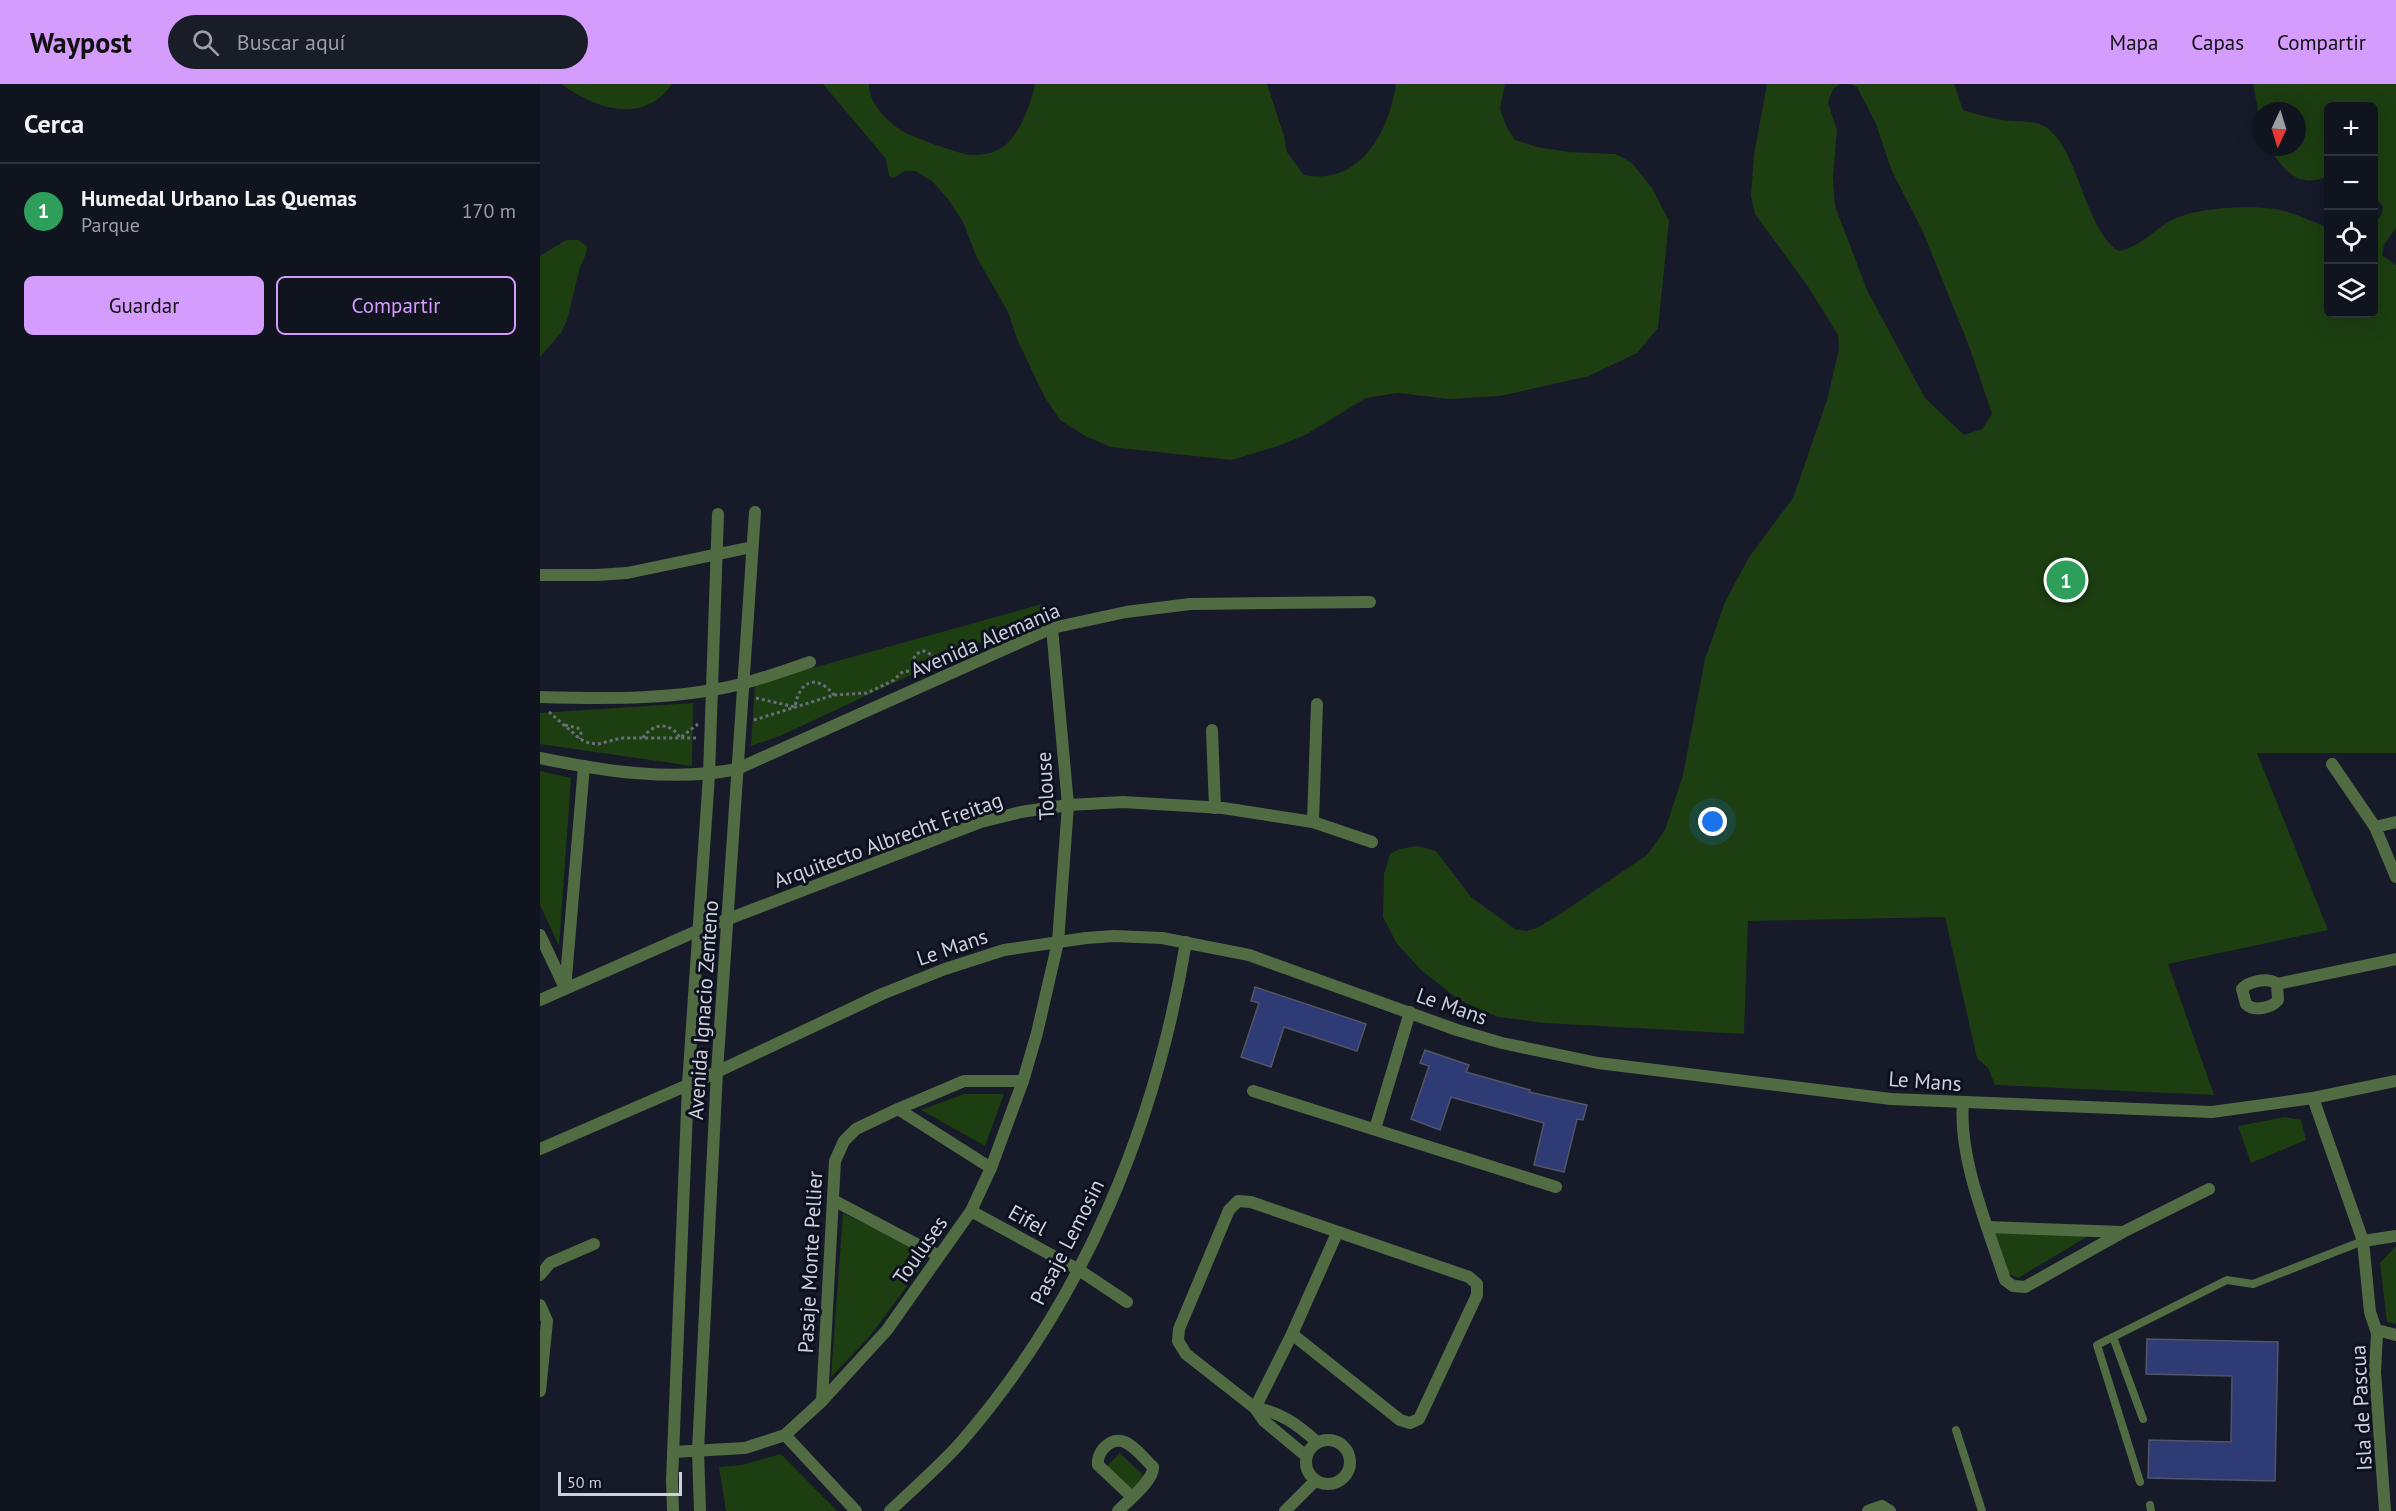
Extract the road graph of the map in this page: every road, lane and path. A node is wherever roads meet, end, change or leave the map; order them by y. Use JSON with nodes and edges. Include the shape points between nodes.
{"nodes":[{"id":1,"x":755,"y":512,"type":"dead end"},
{"id":2,"x":718,"y":514,"type":"dead end"},
{"id":3,"x":752,"y":547,"type":"junction"},
{"id":4,"x":715,"y":554,"type":"junction"},
{"id":5,"x":540,"y":575,"type":"edge"},
{"id":6,"x":1370,"y":602,"type":"dead end"},
{"id":7,"x":1052,"y":628,"type":"junction"},
{"id":8,"x":810,"y":662,"type":"dead end"},
{"id":9,"x":915,"y":669,"type":"junction"},
{"id":10,"x":743,"y":689,"type":"junction"},
{"id":11,"x":711,"y":690,"type":"junction"},
{"id":12,"x":834,"y":695,"type":"junction"},
{"id":13,"x":540,"y":697,"type":"edge"},
{"id":14,"x":1317,"y":704,"type":"dead end"},
{"id":15,"x":795,"y":707,"type":"junction"},
{"id":16,"x":548,"y":711,"type":"dead end"},
{"id":17,"x":741,"y":724,"type":"junction"},
{"id":18,"x":564,"y":725,"type":"junction"},
{"id":19,"x":1212,"y":730,"type":"dead end"},
{"id":20,"x":643,"y":738,"type":"junction"},
{"id":21,"x":680,"y":738,"type":"junction"},
{"id":22,"x":580,"y":739,"type":"junction"},
{"id":23,"x":710,"y":739,"type":"junction"},
{"id":24,"x":540,"y":758,"type":"edge"},
{"id":25,"x":2332,"y":764,"type":"dead end"},
{"id":26,"x":584,"y":766,"type":"junction"},
{"id":27,"x":737,"y":770,"type":"junction"},
{"id":28,"x":709,"y":775,"type":"junction"},
{"id":29,"x":1068,"y":805,"type":"junction"},
{"id":30,"x":1215,"y":808,"type":"junction"},
{"id":31,"x":1313,"y":822,"type":"junction"},
{"id":32,"x":2396,"y":822,"type":"edge"},
{"id":33,"x":2375,"y":827,"type":"junction"},
{"id":34,"x":1372,"y":842,"type":"dead end"},
{"id":35,"x":2396,"y":877,"type":"edge"},
{"id":36,"x":729,"y":920,"type":"junction"},
{"id":37,"x":697,"y":932,"type":"junction"},
{"id":38,"x":540,"y":935,"type":"edge"},
{"id":39,"x":1058,"y":942,"type":"junction"},
{"id":40,"x":1186,"y":942,"type":"junction"},
{"id":41,"x":2396,"y":959,"type":"edge"},
{"id":42,"x":2277,"y":984,"type":"dead end"},
{"id":43,"x":565,"y":989,"type":"junction"},
{"id":44,"x":540,"y":1000,"type":"edge"},
{"id":45,"x":1410,"y":1012,"type":"junction"},
{"id":46,"x":717,"y":1072,"type":"junction"},
{"id":47,"x":1023,"y":1080,"type":"junction"},
{"id":48,"x":2396,"y":1081,"type":"edge"},
{"id":49,"x":688,"y":1085,"type":"junction"},
{"id":50,"x":1253,"y":1091,"type":"dead end"},
{"id":51,"x":2313,"y":1098,"type":"junction"},
{"id":52,"x":1963,"y":1103,"type":"junction"},
{"id":53,"x":898,"y":1109,"type":"junction"},
{"id":54,"x":1375,"y":1129,"type":"junction"},
{"id":55,"x":540,"y":1149,"type":"edge"},
{"id":56,"x":991,"y":1168,"type":"junction"},
{"id":57,"x":1556,"y":1187,"type":"dead end"},
{"id":58,"x":2209,"y":1189,"type":"dead end"},
{"id":59,"x":833,"y":1200,"type":"junction"},
{"id":60,"x":971,"y":1211,"type":"junction"},
{"id":61,"x":1988,"y":1227,"type":"junction"},
{"id":62,"x":2123,"y":1232,"type":"junction"},
{"id":63,"x":1337,"y":1233,"type":"junction"},
{"id":64,"x":2396,"y":1236,"type":"edge"},
{"id":65,"x":2363,"y":1241,"type":"junction"},
{"id":66,"x":594,"y":1244,"type":"dead end"},
{"id":67,"x":939,"y":1256,"type":"junction"},
{"id":68,"x":1078,"y":1270,"type":"junction"},
{"id":69,"x":540,"y":1275,"type":"edge"},
{"id":70,"x":1127,"y":1302,"type":"dead end"},
{"id":71,"x":540,"y":1305,"type":"edge"},
{"id":72,"x":2377,"y":1333,"type":"junction"},
{"id":73,"x":1292,"y":1334,"type":"junction"},
{"id":74,"x":2396,"y":1335,"type":"edge"},
{"id":75,"x":2113,"y":1337,"type":"junction"},
{"id":76,"x":540,"y":1381,"type":"edge"},
{"id":77,"x":540,"y":1391,"type":"edge"},
{"id":78,"x":822,"y":1401,"type":"junction"},
{"id":79,"x":1255,"y":1408,"type":"junction"},
{"id":80,"x":2143,"y":1419,"type":"dead end"},
{"id":81,"x":1956,"y":1430,"type":"dead end"},
{"id":82,"x":785,"y":1435,"type":"junction"},
{"id":83,"x":1317,"y":1442,"type":"junction"},
{"id":84,"x":698,"y":1451,"type":"junction"},
{"id":85,"x":673,"y":1452,"type":"junction"},
{"id":86,"x":1306,"y":1456,"type":"junction"},
{"id":87,"x":1316,"y":1480,"type":"junction"},
{"id":88,"x":2140,"y":1482,"type":"dead end"},
{"id":89,"x":1132,"y":1497,"type":"junction"},
{"id":90,"x":673,"y":1511,"type":"edge"},
{"id":91,"x":700,"y":1511,"type":"edge"},
{"id":92,"x":856,"y":1511,"type":"edge"},
{"id":93,"x":890,"y":1511,"type":"edge"},
{"id":94,"x":1118,"y":1511,"type":"edge"},
{"id":95,"x":1285,"y":1511,"type":"edge"},
{"id":96,"x":1868,"y":1511,"type":"edge"},
{"id":97,"x":1890,"y":1511,"type":"edge"},
{"id":98,"x":1982,"y":1511,"type":"edge"},
{"id":99,"x":2385,"y":1511,"type":"edge"}],
"edges":[{"from":1,"to":3,"type":"street","name":"Avenida Ignacio Zenteno"},
{"from":2,"to":4,"type":"street","name":"Avenida Ignacio Zenteno"},
{"from":3,"to":4,"type":"street"},
{"from":3,"to":10,"type":"street","name":"Avenida Ignacio Zenteno"},
{"from":4,"to":5,"type":"street","via":[[627,573]]},
{"from":4,"to":11,"type":"street","name":"Avenida Ignacio Zenteno"},
{"from":6,"to":7,"type":"street","name":"Avenida Alemania","via":[[1190,604],[1126,612]]},
{"from":7,"to":27,"type":"street","name":"Avenida Alemania"},
{"from":7,"to":29,"type":"street","name":"Tolouse"},
{"from":8,"to":10,"type":"street"},
{"from":9,"to":9,"type":"path","via":[[925,663],[934,656],[918,652],[914,656]]},
{"from":9,"to":12,"type":"path","via":[[867,693]]},
{"from":10,"to":11,"type":"street"},
{"from":10,"to":15,"type":"path"},
{"from":10,"to":17,"type":"street","name":"Avenida Ignacio Zenteno"},
{"from":11,"to":13,"type":"street","via":[[625,698]]},
{"from":11,"to":23,"type":"street","name":"Avenida Ignacio Zenteno"},
{"from":12,"to":15,"type":"path"},
{"from":12,"to":15,"type":"path","via":[[820,683],[809,682],[797,695]]},
{"from":14,"to":31,"type":"street"},
{"from":15,"to":17,"type":"path"},
{"from":16,"to":18,"type":"path"},
{"from":17,"to":27,"type":"street","name":"Avenida Ignacio Zenteno"},
{"from":18,"to":22,"type":"path"},
{"from":18,"to":22,"type":"path","via":[[578,728]]},
{"from":19,"to":30,"type":"street"},
{"from":20,"to":21,"type":"path"},
{"from":20,"to":21,"type":"path","via":[[648,731],[663,725]]},
{"from":20,"to":22,"type":"path","via":[[598,744]]},
{"from":21,"to":23,"type":"path"},
{"from":23,"to":28,"type":"street","name":"Avenida Ignacio Zenteno"},
{"from":24,"to":26,"type":"street"},
{"from":25,"to":33,"type":"street"},
{"from":26,"to":28,"type":"street"},
{"from":26,"to":43,"type":"street"},
{"from":27,"to":28,"type":"street","name":"Avenida Alemania"},
{"from":27,"to":36,"type":"street","name":"Avenida Ignacio Zenteno"},
{"from":28,"to":37,"type":"street","name":"Avenida Ignacio Zenteno"},
{"from":29,"to":30,"type":"street","name":"Arquitecto Albrecht Freitag","via":[[1123,802]]},
{"from":29,"to":36,"type":"street","name":"Arquitecto Albrecht Freitag","via":[[981,822]]},
{"from":29,"to":39,"type":"street","name":"Tolouse"},
{"from":30,"to":31,"type":"street","name":"Arquitecto Albrecht Freitag"},
{"from":31,"to":34,"type":"street","name":"Arquitecto Albrecht Freitag"},
{"from":32,"to":33,"type":"street"},
{"from":33,"to":35,"type":"street"},
{"from":36,"to":37,"type":"street","name":"Arquitecto Albrecht Freitag"},
{"from":36,"to":46,"type":"street","name":"Avenida Ignacio Zenteno"},
{"from":37,"to":43,"type":"street","name":"Arquitecto Albrecht Freitag"},
{"from":37,"to":49,"type":"street","name":"Avenida Ignacio Zenteno"},
{"from":38,"to":43,"type":"street"},
{"from":39,"to":40,"type":"street","name":"Le Mans","via":[[1138,936]]},
{"from":39,"to":46,"type":"street","name":"Le Mans","via":[[1004,950],[945,969],[882,994]]},
{"from":39,"to":47,"type":"street","name":"Touluses"},
{"from":40,"to":45,"type":"street","name":"Le Mans","via":[[1249,955]]},
{"from":40,"to":68,"type":"street","name":"Pasaje Lemosin","via":[[1169,1031],[1144,1119],[1114,1198]]},
{"from":41,"to":42,"type":"street"},
{"from":43,"to":44,"type":"street","name":"Arquitecto Albrecht Freitag"},
{"from":45,"to":52,"type":"street","name":"Le Mans","via":[[1502,1043],[1598,1063],[1891,1099]]},
{"from":45,"to":54,"type":"street"},
{"from":46,"to":49,"type":"street","name":"Le Mans"},
{"from":46,"to":84,"type":"street","name":"Avenida Ignacio Zenteno"},
{"from":47,"to":53,"type":"street","name":"Pasaje Monte Pellier","via":[[964,1081]]},
{"from":47,"to":56,"type":"street","name":"Touluses"},
{"from":48,"to":51,"type":"street","name":"Le Mans"},
{"from":49,"to":55,"type":"street","name":"Le Mans"},
{"from":49,"to":85,"type":"street","name":"Avenida Ignacio Zenteno"},
{"from":50,"to":54,"type":"street"},
{"from":51,"to":52,"type":"street","name":"Le Mans","via":[[2197,1112]]},
{"from":51,"to":65,"type":"street","name":"Isla de Pascua"},
{"from":52,"to":61,"type":"street","via":[[1965,1149]]},
{"from":53,"to":56,"type":"street"},
{"from":53,"to":59,"type":"street","name":"Pasaje Monte Pellier","via":[[863,1125],[844,1141],[835,1161]]},
{"from":54,"to":57,"type":"street"},
{"from":56,"to":60,"type":"street","name":"Touluses"},
{"from":58,"to":62,"type":"street"},
{"from":59,"to":67,"type":"street"},
{"from":59,"to":78,"type":"street","name":"Pasaje Monte Pellier"},
{"from":60,"to":67,"type":"street","name":"Touluses"},
{"from":60,"to":68,"type":"street","name":"Eifel"},
{"from":61,"to":62,"type":"street"},
{"from":61,"to":62,"type":"street","via":[[2005,1280],[2013,1286],[2025,1287]]},
{"from":63,"to":73,"type":"street"},
{"from":63,"to":73,"type":"street","via":[[1469,1276],[1477,1284],[1477,1295],[1419,1419],[1410,1423],[1400,1420]]},
{"from":63,"to":79,"type":"street","via":[[1251,1202],[1238,1201],[1229,1210],[1179,1329],[1178,1341],[1186,1354]]},
{"from":64,"to":65,"type":"street"},
{"from":65,"to":72,"type":"street","name":"Isla de Pascua","via":[[2370,1312]]},
{"from":65,"to":75,"type":"lane","via":[[2253,1284],[2228,1280]]},
{"from":66,"to":69,"type":"street","via":[[550,1263]]},
{"from":67,"to":78,"type":"street","name":"Touluses","via":[[887,1330]]},
{"from":68,"to":70,"type":"street","name":"Eifel"},
{"from":68,"to":93,"type":"street","name":"Pasaje Lemosin","via":[[987,1411]]},
{"from":71,"to":76,"type":"street","via":[[547,1322]]},
{"from":72,"to":74,"type":"street"},
{"from":72,"to":99,"type":"street","name":"Isla de Pascua","via":[[2375,1372]]},
{"from":73,"to":79,"type":"street"},
{"from":75,"to":80,"type":"lane"},
{"from":75,"to":88,"type":"lane","via":[[2097,1345]]},
{"from":76,"to":77,"type":"street"},
{"from":78,"to":82,"type":"street","name":"Touluses"},
{"from":79,"to":83,"type":"street","via":[[1293,1421]]},
{"from":79,"to":86,"type":"street","via":[[1263,1421]]},
{"from":81,"to":98,"type":"lane"},
{"from":82,"to":84,"type":"street","name":"Touluses","via":[[745,1448]]},
{"from":82,"to":92,"type":"street"},
{"from":83,"to":86,"type":"street"},
{"from":83,"to":87,"type":"street","via":[[1335,1441],[1343,1446],[1350,1463],[1342,1479],[1324,1484]]},
{"from":84,"to":85,"type":"street","name":"Touluses"},
{"from":84,"to":91,"type":"street","name":"Avenida Ignacio Zenteno"},
{"from":85,"to":90,"type":"street","name":"Avenida Ignacio Zenteno"},
{"from":86,"to":87,"type":"street","via":[[1305,1466]]},
{"from":87,"to":95,"type":"street"},
{"from":89,"to":89,"type":"street","via":[[1151,1476],[1153,1467],[1125,1440],[1115,1440],[1103,1448],[1098,1465]]},
{"from":89,"to":94,"type":"street"},
{"from":96,"to":97,"type":"street","via":[[1882,1506]]}]}
